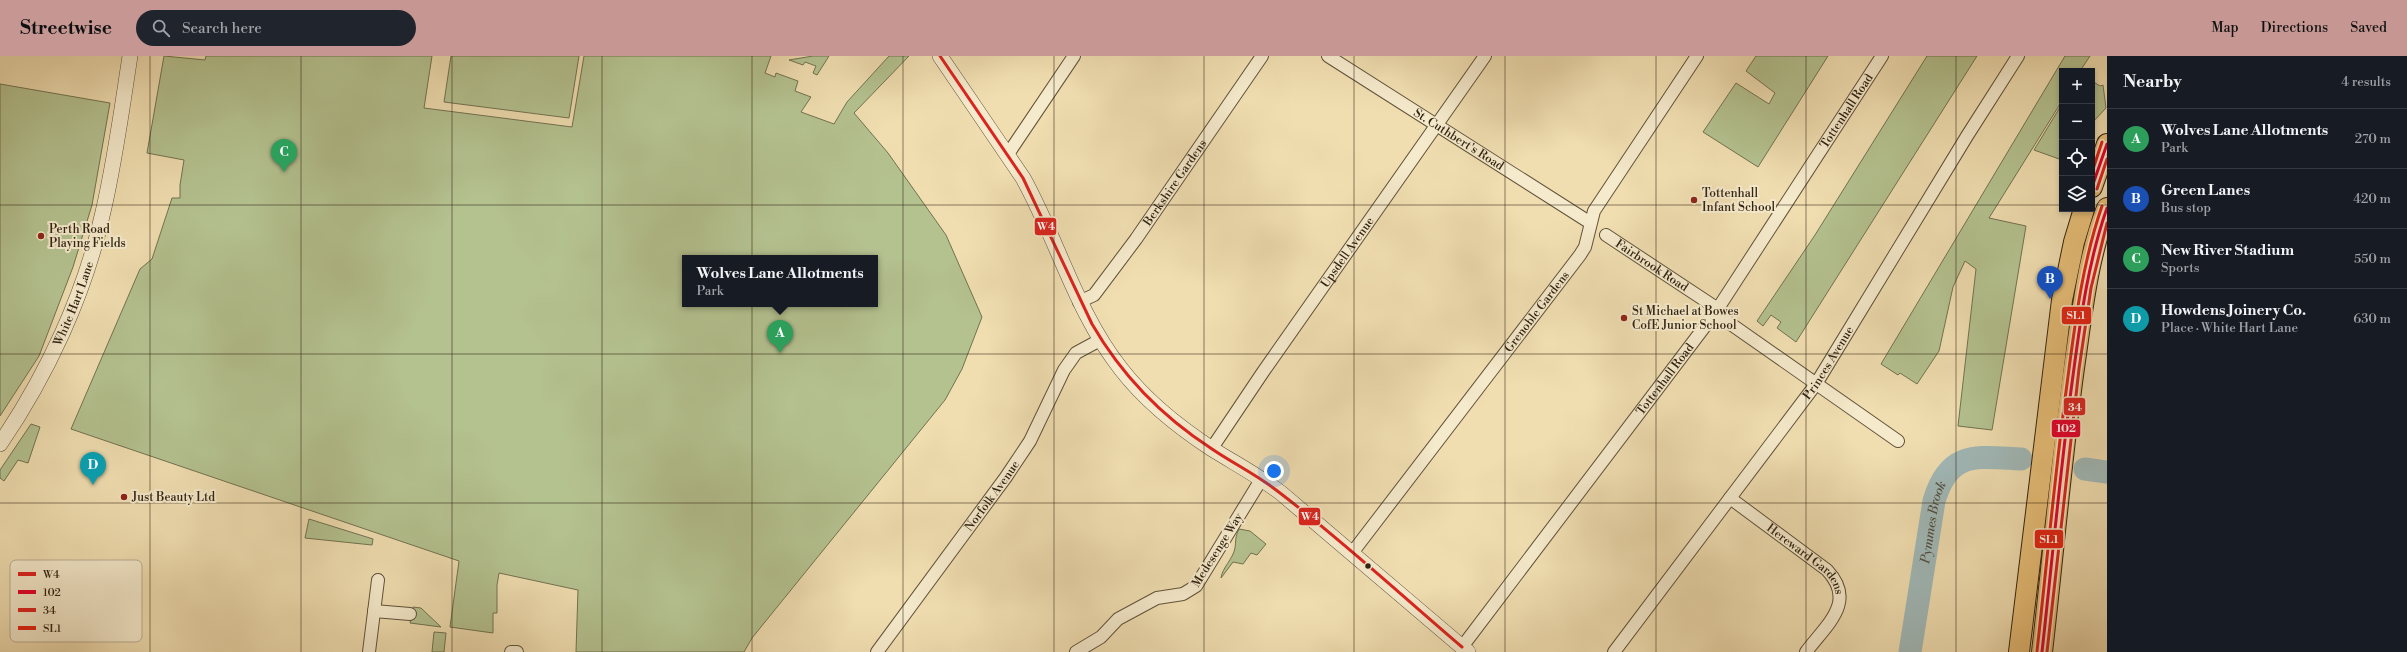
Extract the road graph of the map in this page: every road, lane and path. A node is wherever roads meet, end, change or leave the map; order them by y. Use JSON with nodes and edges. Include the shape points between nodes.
{"nodes":[{"id":1,"x":130,"y":56,"type":"edge"},
{"id":2,"x":940,"y":56,"type":"edge"},
{"id":3,"x":1074,"y":56,"type":"edge"},
{"id":4,"x":1262,"y":56,"type":"edge"},
{"id":5,"x":1328,"y":56,"type":"edge"},
{"id":6,"x":1485,"y":56,"type":"edge"},
{"id":7,"x":1696,"y":56,"type":"edge"},
{"id":8,"x":1882,"y":56,"type":"edge"},
{"id":9,"x":2018,"y":56,"type":"edge"},
{"id":10,"x":1435,"y":125,"type":"junction"},
{"id":11,"x":2107,"y":144,"type":"edge"},
{"id":12,"x":1008,"y":154,"type":"junction"},
{"id":13,"x":2107,"y":165,"type":"edge"},
{"id":14,"x":2095,"y":178,"type":"edge"},
{"id":15,"x":2095,"y":182,"type":"edge"},
{"id":16,"x":2107,"y":208,"type":"edge"},
{"id":17,"x":2083,"y":212,"type":"edge"},
{"id":18,"x":1590,"y":222,"type":"junction"},
{"id":19,"x":1606,"y":235,"type":"dead end"},
{"id":20,"x":1079,"y":302,"type":"junction"},
{"id":21,"x":1717,"y":311,"type":"junction"},
{"id":22,"x":1100,"y":340,"type":"junction"},
{"id":23,"x":1816,"y":384,"type":"junction"},
{"id":24,"x":1898,"y":441,"type":"dead end"},
{"id":25,"x":0,"y":444,"type":"edge"},
{"id":26,"x":1212,"y":448,"type":"junction"},
{"id":27,"x":1262,"y":478,"type":"junction"},
{"id":28,"x":1730,"y":498,"type":"junction"},
{"id":29,"x":1352,"y":553,"type":"junction"},
{"id":30,"x":378,"y":580,"type":"dead end"},
{"id":31,"x":374,"y":611,"type":"junction"},
{"id":32,"x":410,"y":614,"type":"dead end"},
{"id":33,"x":1463,"y":650,"type":"edge"},
{"id":34,"x":369,"y":652,"type":"edge"},
{"id":35,"x":512,"y":652,"type":"edge"},
{"id":36,"x":517,"y":652,"type":"edge"},
{"id":37,"x":876,"y":652,"type":"edge"},
{"id":38,"x":1076,"y":652,"type":"edge"},
{"id":39,"x":1614,"y":652,"type":"edge"},
{"id":40,"x":1806,"y":652,"type":"edge"},
{"id":41,"x":2019,"y":652,"type":"edge"},
{"id":42,"x":2042,"y":652,"type":"edge"}],
"edges":[{"from":1,"to":25,"type":"street","name":"White Hart Lane","via":[[110,178],[86,272],[49,359],[21,413]]},
{"from":2,"to":12,"type":"street"},
{"from":3,"to":12,"type":"street"},
{"from":4,"to":20,"type":"street","name":"Berkshire Gardens","via":[[1094,295]]},
{"from":5,"to":10,"type":"street","name":"St. Cuthbert's Road"},
{"from":6,"to":10,"type":"street","name":"Upsdell Avenue"},
{"from":7,"to":18,"type":"street","name":"Grenoble Gardens","via":[[1597,205]]},
{"from":8,"to":21,"type":"street","name":"Tottenhall Road"},
{"from":9,"to":23,"type":"street","name":"Princes Avenue","via":[[1966,136]]},
{"from":10,"to":18,"type":"street","name":"St. Cuthbert's Road"},
{"from":10,"to":26,"type":"street","name":"Upsdell Avenue"},
{"from":11,"to":14,"type":"highway"},
{"from":12,"to":20,"type":"street","via":[[1034,198]]},
{"from":13,"to":15,"type":"highway"},
{"from":16,"to":42,"type":"highway","via":[[2089,268],[2084,297]]},
{"from":17,"to":41,"type":"highway","via":[[2062,300]]},
{"from":18,"to":29,"type":"street","name":"Grenoble Gardens","via":[[1585,247],[1580,255]]},
{"from":19,"to":21,"type":"street","name":"Fairbrook Road"},
{"from":20,"to":22,"type":"street"},
{"from":21,"to":23,"type":"street","name":"Fairbrook Road"},
{"from":21,"to":33,"type":"street","name":"Tottenhall Road"},
{"from":22,"to":26,"type":"street","via":[[1122,370],[1152,401]]},
{"from":22,"to":37,"type":"street","name":"Norfolk Avenue","via":[[1076,353],[1064,370],[1030,441],[1014,465]]},
{"from":23,"to":24,"type":"street","name":"Fairbrook Road"},
{"from":23,"to":28,"type":"street","name":"Princes Avenue"},
{"from":26,"to":27,"type":"street"},
{"from":27,"to":29,"type":"street"},
{"from":27,"to":38,"type":"street","name":"Medesenge Way","via":[[1196,586],[1183,594],[1157,598],[1118,619],[1101,637]]},
{"from":28,"to":39,"type":"street","name":"Princes Avenue"},
{"from":28,"to":40,"type":"street","name":"Hereward Gardens","via":[[1827,570],[1841,590],[1841,600],[1837,609]]},
{"from":29,"to":33,"type":"street"},
{"from":30,"to":31,"type":"street"},
{"from":31,"to":32,"type":"street"},
{"from":31,"to":34,"type":"street"},
{"from":35,"to":36,"type":"street"}]}
